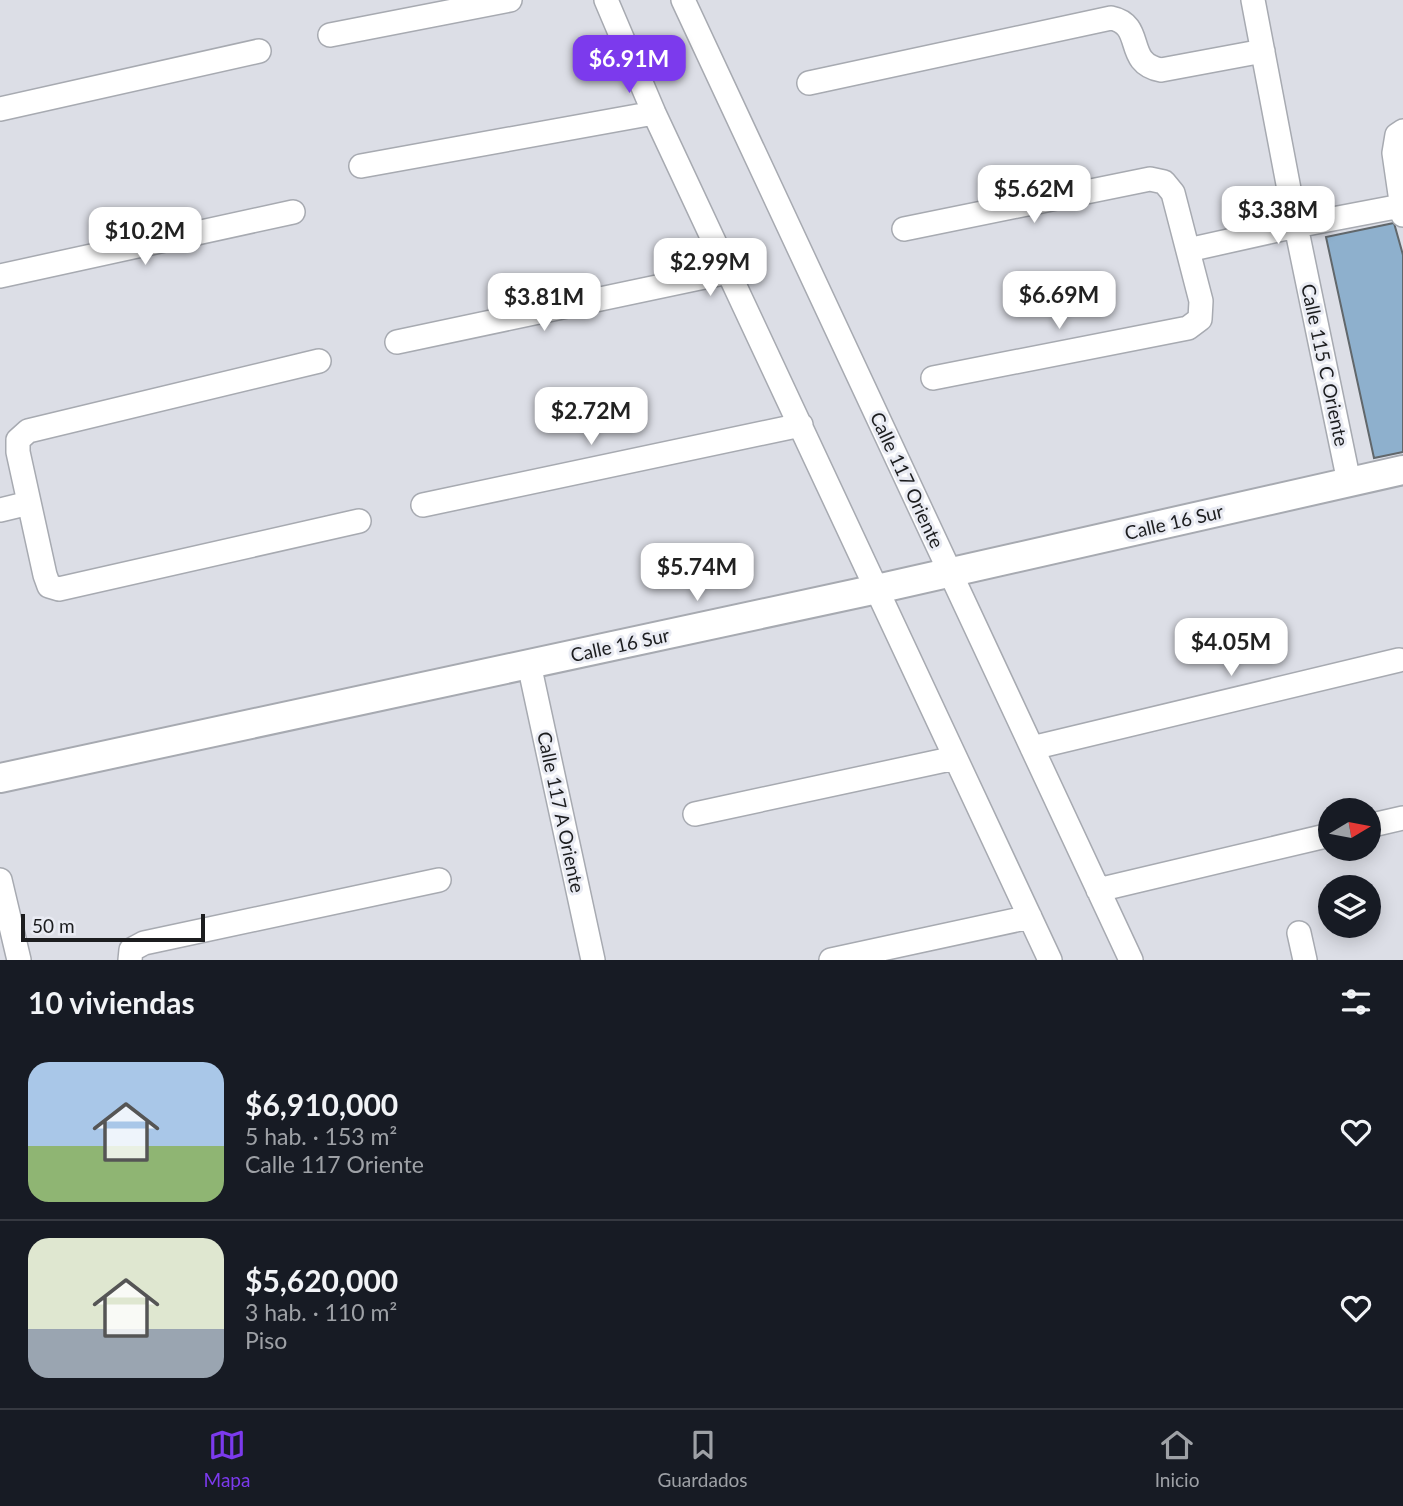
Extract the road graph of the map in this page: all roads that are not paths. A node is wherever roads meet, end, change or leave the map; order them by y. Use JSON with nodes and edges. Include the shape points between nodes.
{"nodes":[{"id":1,"x":510,"y":0,"type":"edge"},
{"id":2,"x":606,"y":0,"type":"edge"},
{"id":3,"x":683,"y":0,"type":"edge"},
{"id":4,"x":1253,"y":0,"type":"edge"},
{"id":5,"x":330,"y":35,"type":"dead end"},
{"id":6,"x":258,"y":51,"type":"dead end"},
{"id":7,"x":1263,"y":51,"type":"junction"},
{"id":8,"x":809,"y":83,"type":"dead end"},
{"id":9,"x":0,"y":109,"type":"edge"},
{"id":10,"x":654,"y":113,"type":"junction"},
{"id":11,"x":1403,"y":131,"type":"edge"},
{"id":12,"x":361,"y":166,"type":"dead end"},
{"id":13,"x":1402,"y":210,"type":"edge"},
{"id":14,"x":293,"y":212,"type":"dead end"},
{"id":15,"x":1296,"y":226,"type":"junction"},
{"id":16,"x":904,"y":229,"type":"dead end"},
{"id":17,"x":1188,"y":250,"type":"junction"},
{"id":18,"x":728,"y":272,"type":"junction"},
{"id":19,"x":0,"y":276,"type":"edge"},
{"id":20,"x":397,"y":342,"type":"dead end"},
{"id":21,"x":319,"y":361,"type":"dead end"},
{"id":22,"x":933,"y":378,"type":"dead end"},
{"id":23,"x":801,"y":425,"type":"junction"},
{"id":24,"x":1403,"y":470,"type":"edge"},
{"id":25,"x":1349,"y":482,"type":"junction"},
{"id":26,"x":29,"y":503,"type":"junction"},
{"id":27,"x":423,"y":505,"type":"dead end"},
{"id":28,"x":0,"y":510,"type":"edge"},
{"id":29,"x":359,"y":521,"type":"dead end"},
{"id":30,"x":950,"y":573,"type":"junction"},
{"id":31,"x":877,"y":589,"type":"junction"},
{"id":32,"x":1399,"y":660,"type":"dead end"},
{"id":33,"x":529,"y":664,"type":"junction"},
{"id":34,"x":1032,"y":748,"type":"junction"},
{"id":35,"x":955,"y":758,"type":"junction"},
{"id":36,"x":0,"y":778,"type":"edge"},
{"id":37,"x":695,"y":814,"type":"dead end"},
{"id":38,"x":1403,"y":818,"type":"edge"},
{"id":39,"x":1381,"y":823,"type":"edge"},
{"id":40,"x":1318,"y":838,"type":"edge"},
{"id":41,"x":0,"y":880,"type":"edge"},
{"id":42,"x":439,"y":880,"type":"dead end"},
{"id":43,"x":1098,"y":890,"type":"junction"},
{"id":44,"x":1030,"y":917,"type":"junction"},
{"id":45,"x":1299,"y":933,"type":"dead end"},
{"id":46,"x":19,"y":960,"type":"edge"},
{"id":47,"x":130,"y":960,"type":"edge"},
{"id":48,"x":593,"y":960,"type":"edge"},
{"id":49,"x":831,"y":960,"type":"edge"},
{"id":50,"x":1050,"y":960,"type":"edge"},
{"id":51,"x":1131,"y":960,"type":"edge"},
{"id":52,"x":1305,"y":960,"type":"edge"}],
"edges":[{"from":1,"to":5,"type":"street"},
{"from":2,"to":10,"type":"street"},
{"from":3,"to":30,"type":"street","name":"Calle 117 Oriente"},
{"from":4,"to":7,"type":"street","name":"Calle 115 C Oriente"},
{"from":6,"to":9,"type":"street"},
{"from":7,"to":8,"type":"street","via":[[1161,70],[1149,67],[1138,55],[1130,28],[1111,18]]},
{"from":7,"to":15,"type":"street","name":"Calle 115 C Oriente"},
{"from":10,"to":12,"type":"street"},
{"from":10,"to":18,"type":"street"},
{"from":11,"to":13,"type":"street","via":[[1397,135],[1394,153]]},
{"from":13,"to":15,"type":"street"},
{"from":14,"to":19,"type":"street"},
{"from":15,"to":17,"type":"street"},
{"from":15,"to":25,"type":"street","name":"Calle 115 C Oriente"},
{"from":16,"to":17,"type":"street","via":[[1150,179],[1164,182],[1173,193]]},
{"from":17,"to":22,"type":"street","via":[[1201,301],[1200,319],[1188,328]]},
{"from":18,"to":20,"type":"street"},
{"from":18,"to":23,"type":"street"},
{"from":21,"to":26,"type":"street","via":[[29,431],[18,440]]},
{"from":23,"to":27,"type":"street"},
{"from":23,"to":31,"type":"street"},
{"from":24,"to":25,"type":"street","name":"Calle 16 Sur"},
{"from":25,"to":30,"type":"street","name":"Calle 16 Sur"},
{"from":26,"to":28,"type":"street"},
{"from":26,"to":29,"type":"street","via":[[45,575],[49,586],[59,589]]},
{"from":30,"to":31,"type":"street","name":"Calle 16 Sur"},
{"from":30,"to":34,"type":"street","name":"Calle 117 Oriente"},
{"from":31,"to":33,"type":"street","name":"Calle 16 Sur"},
{"from":31,"to":35,"type":"street"},
{"from":32,"to":34,"type":"street"},
{"from":33,"to":36,"type":"street","name":"Calle 16 Sur"},
{"from":33,"to":48,"type":"street","name":"Calle 117 A Oriente"},
{"from":34,"to":43,"type":"street","name":"Calle 117 Oriente"},
{"from":35,"to":37,"type":"street"},
{"from":35,"to":44,"type":"street"},
{"from":38,"to":39,"type":"street"},
{"from":40,"to":43,"type":"street"},
{"from":41,"to":46,"type":"street"},
{"from":42,"to":47,"type":"street","via":[[144,943],[131,950]]},
{"from":43,"to":51,"type":"street","name":"Calle 117 Oriente"},
{"from":44,"to":49,"type":"street"},
{"from":44,"to":50,"type":"street"},
{"from":45,"to":52,"type":"street"}]}
